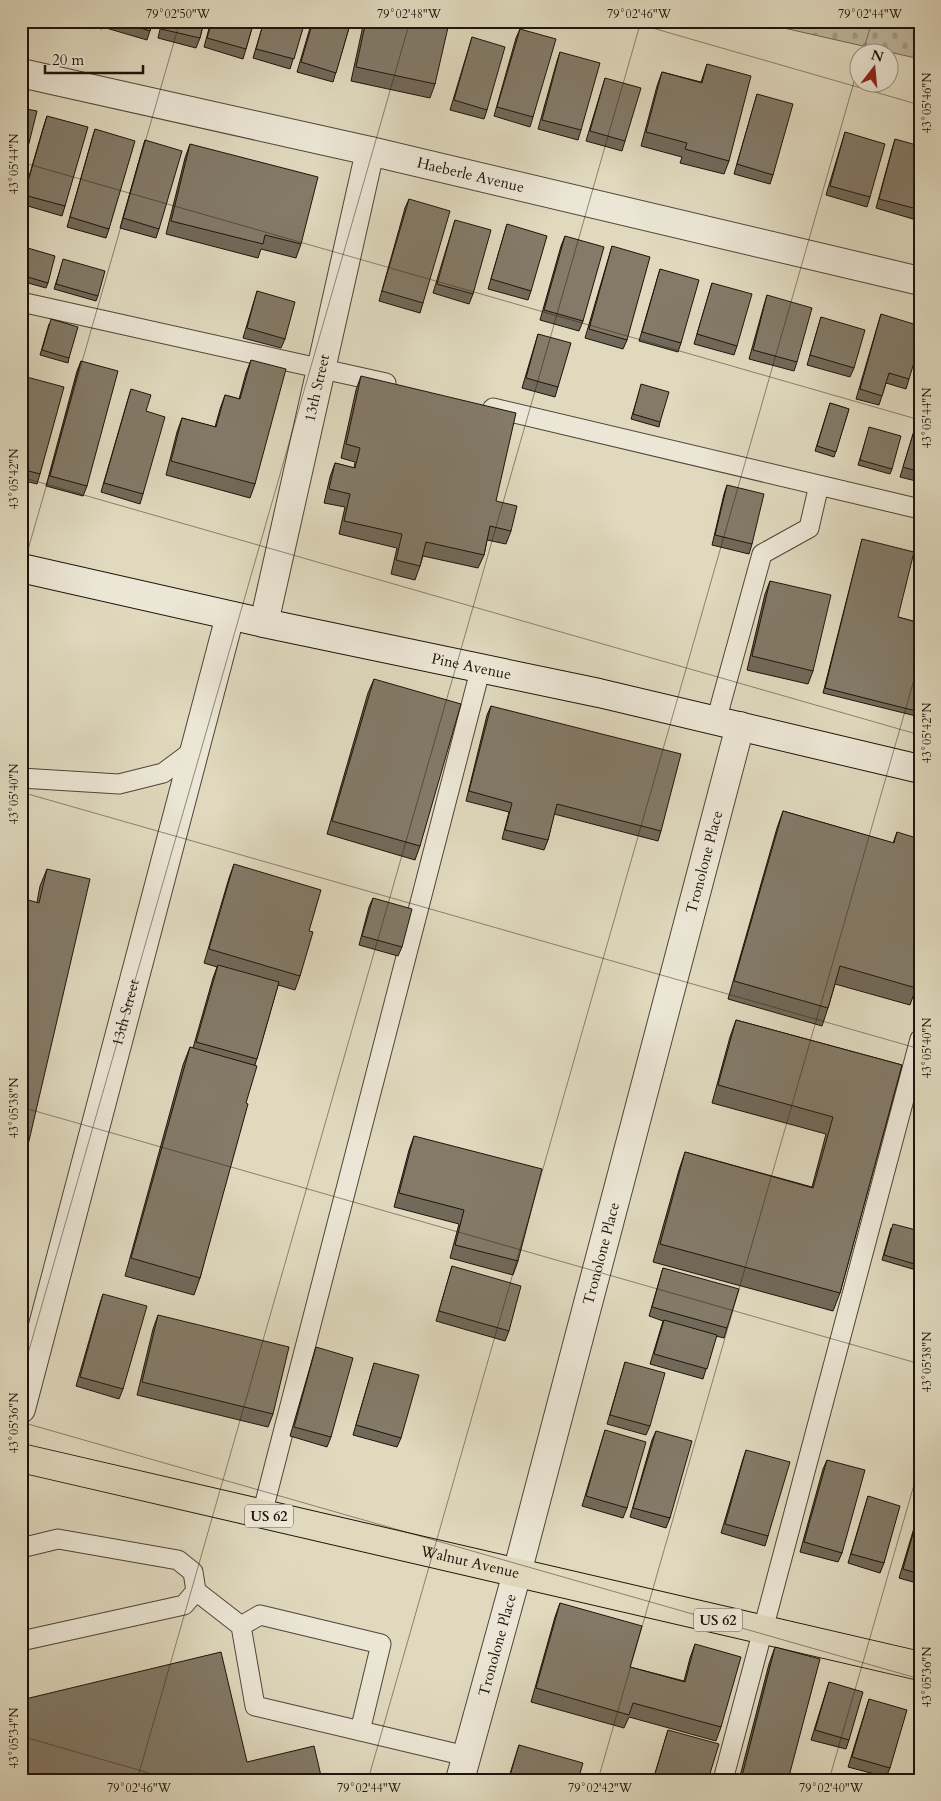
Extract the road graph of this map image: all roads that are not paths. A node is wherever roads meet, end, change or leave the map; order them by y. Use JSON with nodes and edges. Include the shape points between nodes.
{"nodes":[{"id":1,"x":21,"y":73,"type":"edge"},
{"id":2,"x":370,"y":151,"type":"junction"},
{"id":3,"x":920,"y":281,"type":"edge"},
{"id":4,"x":21,"y":302,"type":"edge"},
{"id":5,"x":323,"y":368,"type":"junction"},
{"id":6,"x":400,"y":387,"type":"edge"},
{"id":7,"x":478,"y":405,"type":"edge"},
{"id":8,"x":819,"y":485,"type":"junction"},
{"id":9,"x":920,"y":509,"type":"edge"},
{"id":10,"x":21,"y":568,"type":"edge"},
{"id":11,"x":230,"y":616,"type":"junction"},
{"id":12,"x":264,"y":623,"type":"junction"},
{"id":13,"x":481,"y":667,"type":"junction"},
{"id":14,"x":728,"y":724,"type":"junction"},
{"id":15,"x":194,"y":750,"type":"junction"},
{"id":16,"x":920,"y":769,"type":"edge"},
{"id":17,"x":21,"y":778,"type":"edge"},
{"id":18,"x":920,"y":1039,"type":"edge"},
{"id":19,"x":21,"y":1409,"type":"edge"},
{"id":20,"x":21,"y":1458,"type":"edge"},
{"id":21,"x":262,"y":1514,"type":"junction"},
{"id":22,"x":21,"y":1548,"type":"edge"},
{"id":23,"x":517,"y":1573,"type":"junction"},
{"id":24,"x":196,"y":1591,"type":"junction"},
{"id":25,"x":241,"y":1626,"type":"junction"},
{"id":26,"x":763,"y":1630,"type":"junction"},
{"id":27,"x":21,"y":1641,"type":"edge"},
{"id":28,"x":920,"y":1666,"type":"edge"},
{"id":29,"x":360,"y":1731,"type":"junction"},
{"id":30,"x":463,"y":1768,"type":"edge"},
{"id":31,"x":723,"y":1780,"type":"edge"}],
"edges":[{"from":1,"to":2,"type":"street","name":"Haeberle Avenue"},
{"from":2,"to":3,"type":"street","name":"Haeberle Avenue"},
{"from":2,"to":5,"type":"street","name":"13th Street"},
{"from":4,"to":5,"type":"lane"},
{"from":5,"to":6,"type":"lane"},
{"from":5,"to":12,"type":"street","name":"13th Street"},
{"from":7,"to":8,"type":"lane"},
{"from":8,"to":9,"type":"lane"},
{"from":8,"to":14,"type":"lane","via":[[809,528],[762,554]]},
{"from":10,"to":11,"type":"street","name":"Pine Avenue"},
{"from":11,"to":12,"type":"street","name":"Pine Avenue"},
{"from":11,"to":15,"type":"street","name":"13th Street"},
{"from":12,"to":13,"type":"street","name":"Pine Avenue"},
{"from":13,"to":14,"type":"street","name":"Pine Avenue"},
{"from":13,"to":21,"type":"lane"},
{"from":14,"to":16,"type":"street","name":"Pine Avenue"},
{"from":14,"to":23,"type":"street","name":"Tronolone Place"},
{"from":15,"to":17,"type":"lane","via":[[163,773],[119,784]]},
{"from":15,"to":19,"type":"street","name":"13th Street"},
{"from":18,"to":26,"type":"lane"},
{"from":20,"to":21,"type":"main road","name":"Walnut Avenue","number":"US 62"},
{"from":21,"to":23,"type":"main road","name":"Walnut Avenue","number":"US 62"},
{"from":22,"to":24,"type":"lane","via":[[58,1539],[178,1560],[193,1572]]},
{"from":23,"to":26,"type":"main road","name":"Walnut Avenue","number":"US 62"},
{"from":23,"to":30,"type":"street","name":"Tronolone Place"},
{"from":24,"to":25,"type":"lane"},
{"from":24,"to":27,"type":"lane","via":[[184,1605]]},
{"from":25,"to":29,"type":"lane","via":[[255,1706]]},
{"from":25,"to":29,"type":"lane","via":[[260,1615],[381,1644]]},
{"from":26,"to":28,"type":"main road","name":"Walnut Avenue","number":"US 62"},
{"from":26,"to":31,"type":"lane"},
{"from":29,"to":30,"type":"lane"}]}
